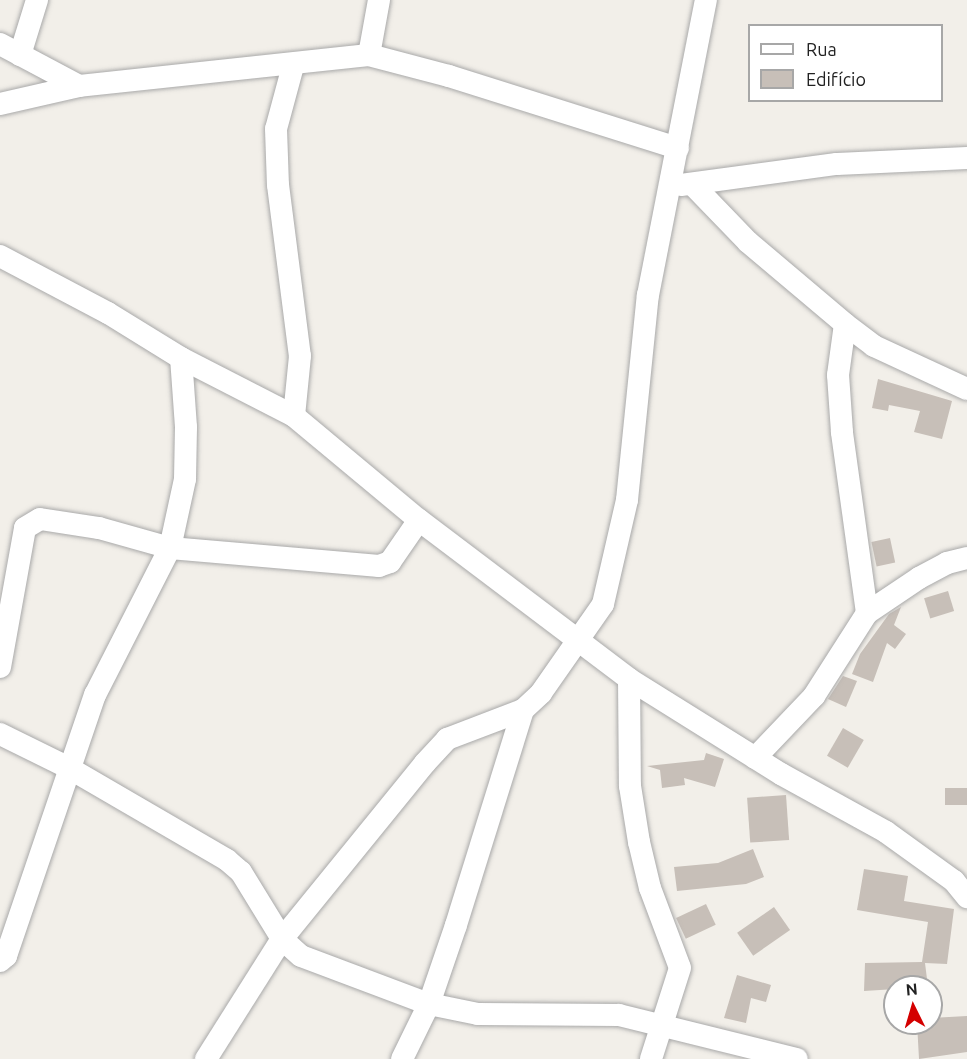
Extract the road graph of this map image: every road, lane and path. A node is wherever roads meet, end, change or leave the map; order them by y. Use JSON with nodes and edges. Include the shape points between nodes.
{"nodes":[{"id":1,"x":37,"y":0,"type":"edge"},
{"id":2,"x":379,"y":0,"type":"edge"},
{"id":3,"x":706,"y":0,"type":"edge"},
{"id":4,"x":0,"y":44,"type":"edge"},
{"id":5,"x":20,"y":55,"type":"junction"},
{"id":6,"x":369,"y":55,"type":"junction"},
{"id":7,"x":293,"y":66,"type":"junction"},
{"id":8,"x":79,"y":86,"type":"junction"},
{"id":9,"x":0,"y":104,"type":"edge"},
{"id":10,"x":678,"y":148,"type":"junction"},
{"id":11,"x":967,"y":158,"type":"edge"},
{"id":12,"x":670,"y":185,"type":"junction"},
{"id":13,"x":693,"y":185,"type":"junction"},
{"id":14,"x":0,"y":256,"type":"edge"},
{"id":15,"x":845,"y":324,"type":"junction"},
{"id":16,"x":180,"y":358,"type":"junction"},
{"id":17,"x":963,"y":382,"type":"edge"},
{"id":18,"x":294,"y":416,"type":"junction"},
{"id":19,"x":419,"y":520,"type":"junction"},
{"id":20,"x":170,"y":548,"type":"junction"},
{"id":21,"x":967,"y":558,"type":"edge"},
{"id":22,"x":867,"y":614,"type":"junction"},
{"id":23,"x":580,"y":640,"type":"junction"},
{"id":24,"x":0,"y":667,"type":"edge"},
{"id":25,"x":629,"y":679,"type":"junction"},
{"id":26,"x":523,"y":710,"type":"junction"},
{"id":27,"x":0,"y":734,"type":"edge"},
{"id":28,"x":755,"y":758,"type":"junction"},
{"id":29,"x":69,"y":768,"type":"junction"},
{"id":30,"x":967,"y":897,"type":"edge"},
{"id":31,"x":282,"y":939,"type":"junction"},
{"id":32,"x":0,"y":961,"type":"edge"},
{"id":33,"x":429,"y":1004,"type":"junction"},
{"id":34,"x":663,"y":1023,"type":"junction"},
{"id":35,"x":789,"y":1058,"type":"edge"},
{"id":36,"x":206,"y":1059,"type":"edge"},
{"id":37,"x":402,"y":1059,"type":"edge"},
{"id":38,"x":651,"y":1059,"type":"edge"}],
"edges":[{"from":1,"to":5,"type":"street"},
{"from":2,"to":6,"type":"street"},
{"from":3,"to":10,"type":"street"},
{"from":4,"to":5,"type":"street"},
{"from":5,"to":8,"type":"street"},
{"from":6,"to":7,"type":"street"},
{"from":6,"to":10,"type":"street"},
{"from":7,"to":8,"type":"street"},
{"from":7,"to":18,"type":"street","via":[[276,129],[278,185],[300,356]]},
{"from":8,"to":9,"type":"street"},
{"from":10,"to":12,"type":"street"},
{"from":11,"to":13,"type":"street","via":[[837,164]]},
{"from":12,"to":13,"type":"street"},
{"from":12,"to":23,"type":"street","via":[[648,295],[639,404],[620,533],[603,604]]},
{"from":13,"to":15,"type":"street","via":[[741,236]]},
{"from":14,"to":16,"type":"street","via":[[108,313]]},
{"from":15,"to":17,"type":"street","via":[[874,346]]},
{"from":15,"to":22,"type":"street","via":[[838,375],[842,432]]},
{"from":16,"to":18,"type":"street"},
{"from":16,"to":20,"type":"street","via":[[186,427],[185,479]]},
{"from":18,"to":19,"type":"street"},
{"from":19,"to":20,"type":"street","via":[[385,566]]},
{"from":19,"to":23,"type":"street"},
{"from":20,"to":24,"type":"street","via":[[99,528],[40,519],[30,523],[25,528]]},
{"from":20,"to":29,"type":"street","via":[[95,695]]},
{"from":21,"to":22,"type":"street","via":[[947,563],[920,578]]},
{"from":22,"to":28,"type":"street","via":[[814,696]]},
{"from":23,"to":25,"type":"street"},
{"from":23,"to":26,"type":"street","via":[[541,693]]},
{"from":25,"to":28,"type":"street"},
{"from":25,"to":34,"type":"street","via":[[630,786],[639,842],[650,888],[680,968]]},
{"from":26,"to":31,"type":"street","via":[[447,739]]},
{"from":26,"to":33,"type":"street"},
{"from":27,"to":29,"type":"street"},
{"from":28,"to":30,"type":"street","via":[[886,832],[954,881]]},
{"from":29,"to":31,"type":"street","via":[[227,860],[241,872]]},
{"from":29,"to":32,"type":"street","via":[[6,956]]},
{"from":31,"to":33,"type":"street","via":[[301,956]]},
{"from":31,"to":36,"type":"street"},
{"from":33,"to":34,"type":"street","via":[[478,1014],[576,1012]]},
{"from":33,"to":37,"type":"street"},
{"from":34,"to":35,"type":"street","via":[[721,1043]]},
{"from":34,"to":38,"type":"street"}]}
